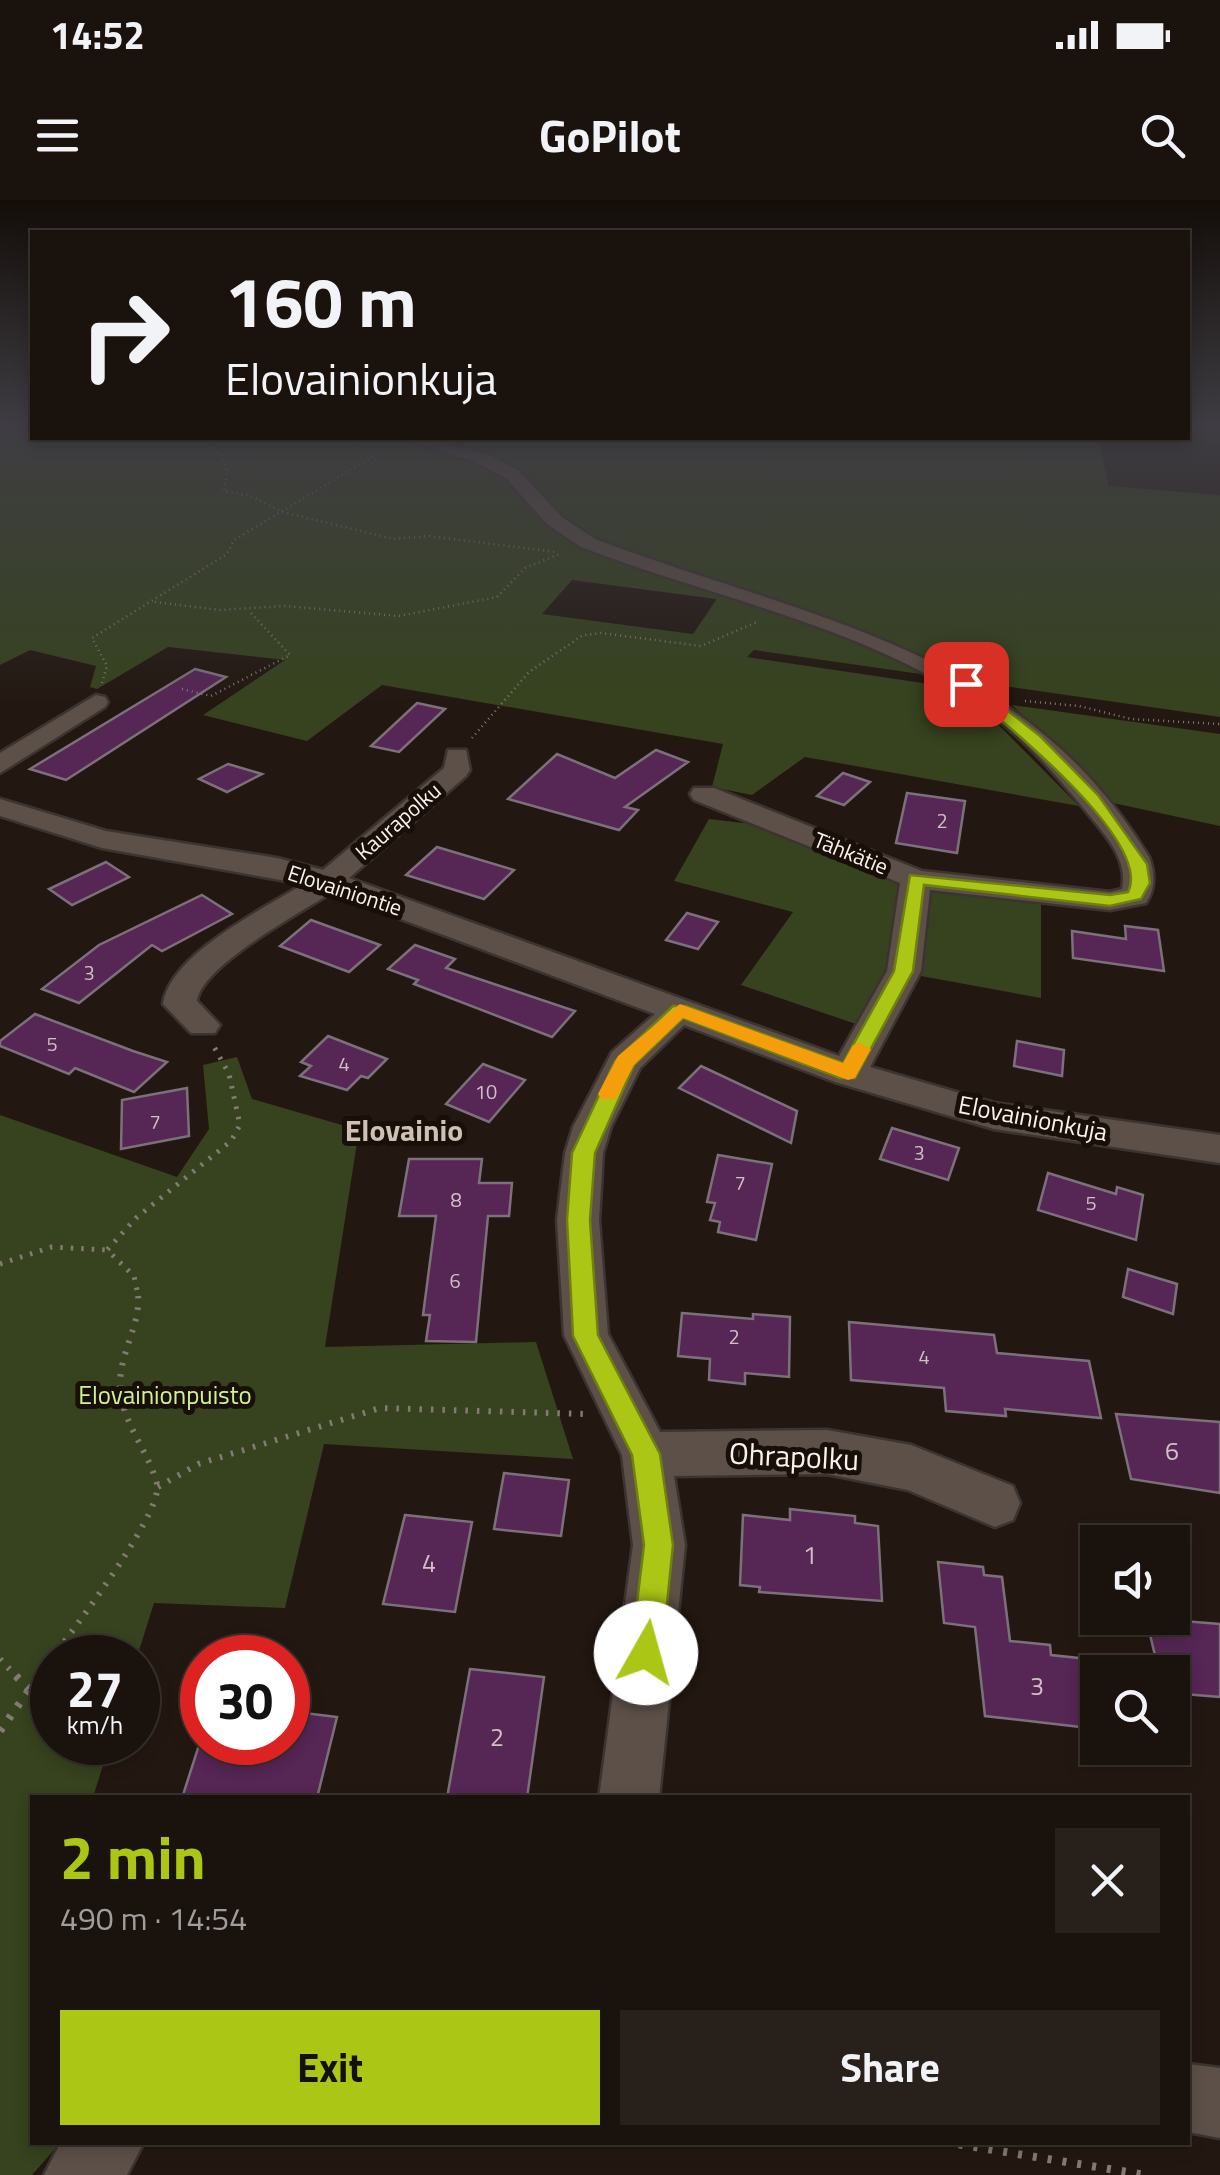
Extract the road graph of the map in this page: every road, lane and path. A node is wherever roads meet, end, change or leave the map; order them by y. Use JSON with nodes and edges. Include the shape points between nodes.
{"nodes":[{"id":1,"x":270,"y":519,"type":"edge"},
{"id":2,"x":312,"y":519,"type":"edge"},
{"id":3,"x":553,"y":519,"type":"edge"},
{"id":4,"x":598,"y":548,"type":"junction"},
{"id":5,"x":562,"y":553,"type":"junction"},
{"id":6,"x":155,"y":602,"type":"junction"},
{"id":7,"x":248,"y":610,"type":"junction"},
{"id":8,"x":788,"y":612,"type":"junction"},
{"id":9,"x":182,"y":689,"type":"dead end"},
{"id":10,"x":988,"y":698,"type":"junction"},
{"id":11,"x":96,"y":702,"type":"joint"},
{"id":12,"x":1220,"y":724,"type":"edge"},
{"id":13,"x":458,"y":756,"type":"joint"},
{"id":14,"x":0,"y":764,"type":"edge"},
{"id":15,"x":704,"y":794,"type":"dead end"},
{"id":16,"x":0,"y":808,"type":"edge"},
{"id":17,"x":916,"y":879,"type":"junction"},
{"id":18,"x":328,"y":882,"type":"junction"},
{"id":19,"x":680,"y":1010,"type":"junction"},
{"id":20,"x":203,"y":1024,"type":"joint"},
{"id":21,"x":848,"y":1073,"type":"junction"},
{"id":22,"x":1220,"y":1149,"type":"edge"},
{"id":23,"x":107,"y":1250,"type":"junction"},
{"id":24,"x":0,"y":1264,"type":"edge"},
{"id":25,"x":598,"y":1414,"type":"dead end"},
{"id":26,"x":646,"y":1454,"type":"junction"},
{"id":27,"x":158,"y":1487,"type":"junction"},
{"id":28,"x":996,"y":1503,"type":"dead end"},
{"id":29,"x":0,"y":1659,"type":"edge"},
{"id":30,"x":29,"y":1689,"type":"junction"},
{"id":31,"x":0,"y":1731,"type":"edge"},
{"id":32,"x":630,"y":1795,"type":"edge"},
{"id":33,"x":1190,"y":2098,"type":"edge"},
{"id":34,"x":1220,"y":2103,"type":"edge"},
{"id":35,"x":106,"y":2145,"type":"edge"},
{"id":36,"x":962,"y":2145,"type":"edge"},
{"id":37,"x":80,"y":2175,"type":"edge"},
{"id":38,"x":1146,"y":2175,"type":"edge"}],
"edges":[{"from":1,"to":6,"type":"path"},
{"from":2,"to":5,"type":"path","via":[[394,539],[428,536]]},
{"from":3,"to":4,"type":"street"},
{"from":4,"to":5,"type":"path"},
{"from":4,"to":8,"type":"street"},
{"from":5,"to":7,"type":"path","via":[[525,568],[497,596],[399,616],[285,606]]},
{"from":6,"to":7,"type":"path"},
{"from":6,"to":11,"type":"path","via":[[92,638],[107,666]]},
{"from":7,"to":9,"type":"path","via":[[290,654],[211,696]]},
{"from":8,"to":10,"type":"street","via":[[926,663]]},
{"from":8,"to":13,"type":"path","via":[[698,646],[579,636],[544,659]]},
{"from":10,"to":12,"type":"path"},
{"from":10,"to":17,"type":"street","via":[[1093,799],[1139,864],[1141,883],[1134,896],[1110,901]]},
{"from":11,"to":14,"type":"street"},
{"from":13,"to":18,"type":"street","name":"Kaurapolku","via":[[457,770]]},
{"from":15,"to":17,"type":"street","name":"Tähkätie"},
{"from":16,"to":18,"type":"street","name":"Elovainiontie","via":[[102,839],[276,867]]},
{"from":17,"to":21,"type":"street","name":"Tähkätie","via":[[904,971]]},
{"from":18,"to":19,"type":"street","name":"Elovainiontie"},
{"from":18,"to":20,"type":"street","name":"Kaurapolku","via":[[204,963],[182,988],[180,1004]]},
{"from":19,"to":21,"type":"street","name":"Elovainionkuja"},
{"from":19,"to":26,"type":"street","via":[[626,1061],[592,1127],[578,1220],[586,1336]]},
{"from":20,"to":23,"type":"path","via":[[229,1074],[240,1125],[231,1141]]},
{"from":21,"to":22,"type":"street","name":"Elovainionkuja","via":[[994,1116]]},
{"from":23,"to":24,"type":"path","via":[[70,1244],[24,1251]]},
{"from":23,"to":27,"type":"path","via":[[134,1276],[141,1306],[126,1337],[117,1386],[121,1413]]},
{"from":25,"to":27,"type":"path","via":[[380,1408],[198,1464]]},
{"from":26,"to":28,"type":"street","name":"Ohrapolku","via":[[827,1452],[911,1468]]},
{"from":26,"to":32,"type":"street","via":[[659,1545]]},
{"from":27,"to":30,"type":"path","via":[[147,1523]]},
{"from":29,"to":30,"type":"path"},
{"from":30,"to":31,"type":"path"},
{"from":33,"to":34,"type":"street"},
{"from":35,"to":37,"type":"street"},
{"from":36,"to":38,"type":"path"}]}
